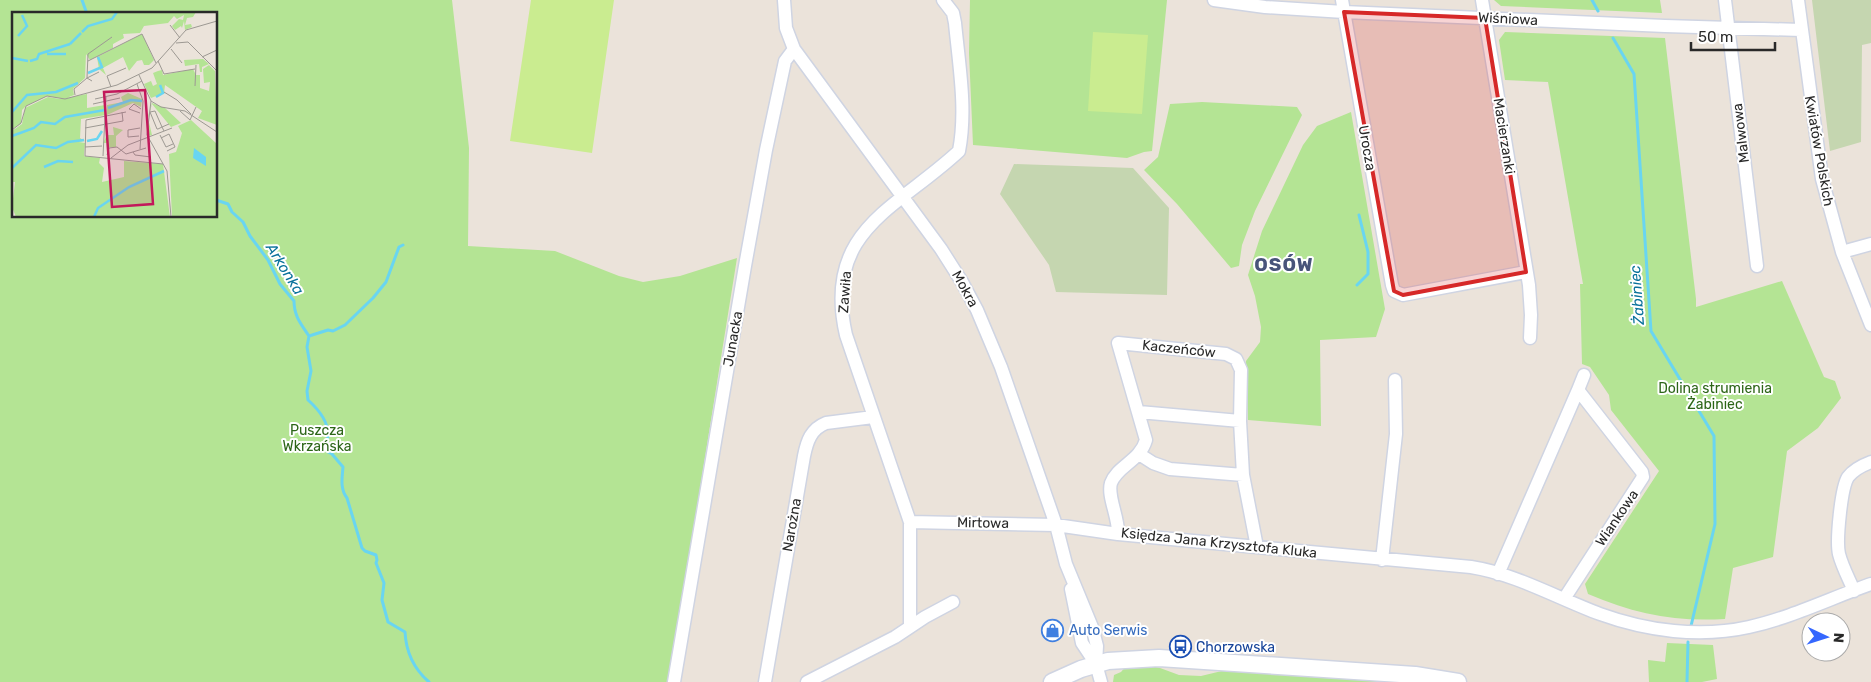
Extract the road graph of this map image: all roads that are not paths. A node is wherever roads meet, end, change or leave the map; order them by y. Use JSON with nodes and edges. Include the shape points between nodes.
{"nodes":[{"id":1,"x":784,"y":0,"type":"edge"},
{"id":2,"x":943,"y":0,"type":"edge"},
{"id":3,"x":1214,"y":0,"type":"edge"},
{"id":4,"x":1482,"y":0,"type":"edge"},
{"id":5,"x":1725,"y":0,"type":"edge"},
{"id":6,"x":1798,"y":0,"type":"edge"},
{"id":7,"x":1343,"y":6,"type":"edge"},
{"id":8,"x":1485,"y":18,"type":"junction"},
{"id":9,"x":1728,"y":28,"type":"junction"},
{"id":10,"x":1801,"y":30,"type":"junction"},
{"id":11,"x":794,"y":49,"type":"junction"},
{"id":12,"x":902,"y":197,"type":"junction"},
{"id":13,"x":1871,"y":244,"type":"edge"},
{"id":14,"x":1842,"y":252,"type":"junction"},
{"id":15,"x":1758,"y":266,"type":"dead end"},
{"id":16,"x":1526,"y":272,"type":"junction"},
{"id":17,"x":1871,"y":325,"type":"edge"},
{"id":18,"x":1530,"y":338,"type":"dead end"},
{"id":19,"x":1584,"y":375,"type":"dead end"},
{"id":20,"x":1395,"y":380,"type":"dead end"},
{"id":21,"x":1578,"y":390,"type":"junction"},
{"id":22,"x":1139,"y":412,"type":"junction"},
{"id":23,"x":874,"y":417,"type":"junction"},
{"id":24,"x":1240,"y":421,"type":"junction"},
{"id":25,"x":1139,"y":454,"type":"junction"},
{"id":26,"x":1871,"y":462,"type":"edge"},
{"id":27,"x":1243,"y":475,"type":"junction"},
{"id":28,"x":910,"y":522,"type":"junction"},
{"id":29,"x":1056,"y":525,"type":"junction"},
{"id":30,"x":1118,"y":534,"type":"junction"},
{"id":31,"x":1256,"y":547,"type":"junction"},
{"id":32,"x":1382,"y":560,"type":"junction"},
{"id":33,"x":1498,"y":574,"type":"junction"},
{"id":34,"x":1871,"y":584,"type":"edge"},
{"id":35,"x":1854,"y":590,"type":"junction"},
{"id":36,"x":1564,"y":599,"type":"junction"},
{"id":37,"x":953,"y":602,"type":"dead end"},
{"id":38,"x":910,"y":626,"type":"junction"},
{"id":39,"x":1096,"y":664,"type":"junction"},
{"id":40,"x":674,"y":682,"type":"edge"},
{"id":41,"x":765,"y":682,"type":"edge"},
{"id":42,"x":807,"y":682,"type":"edge"},
{"id":43,"x":1052,"y":682,"type":"edge"},
{"id":44,"x":1101,"y":682,"type":"edge"},
{"id":45,"x":1458,"y":682,"type":"edge"}],
"edges":[{"from":1,"to":11,"type":"street","via":[[786,28]]},
{"from":2,"to":12,"type":"street","name":"Zawiła","via":[[953,13],[955,23],[962,137],[959,151]]},
{"from":3,"to":7,"type":"street","name":"Wiśniowa","via":[[1265,8]]},
{"from":4,"to":8,"type":"street","name":"Macierzanki"},
{"from":5,"to":9,"type":"street","name":"Malwowa"},
{"from":6,"to":10,"type":"street","name":"Kwiatów Polskich"},
{"from":7,"to":8,"type":"street","name":"Wiśniowa"},
{"from":7,"to":16,"type":"street","name":"Urocza","via":[[1392,285],[1398,294]]},
{"from":8,"to":9,"type":"street","name":"Wiśniowa"},
{"from":8,"to":16,"type":"street","name":"Macierzanki"},
{"from":9,"to":10,"type":"street","name":"Wiśniowa"},
{"from":9,"to":15,"type":"street","name":"Malwowa"},
{"from":10,"to":14,"type":"street","name":"Kwiatów Polskich","via":[[1822,179]]},
{"from":11,"to":12,"type":"street","name":"Mokra"},
{"from":11,"to":40,"type":"street","name":"Junacka","via":[[785,61],[766,150]]},
{"from":12,"to":23,"type":"street","name":"Zawiła","via":[[880,214],[858,240],[847,266],[843,288],[842,312],[846,335]]},
{"from":12,"to":29,"type":"street","name":"Mokra","via":[[948,259],[983,324]]},
{"from":13,"to":14,"type":"street"},
{"from":14,"to":17,"type":"street","name":"Kwiatów Polskich"},
{"from":16,"to":18,"type":"street","name":"Macierzanki","via":[[1532,315]]},
{"from":19,"to":21,"type":"street"},
{"from":20,"to":32,"type":"street","via":[[1396,434]]},
{"from":21,"to":33,"type":"street"},
{"from":21,"to":36,"type":"street","name":"Wiankowa","via":[[1642,472],[1643,478]]},
{"from":22,"to":24,"type":"street"},
{"from":22,"to":24,"type":"street","name":"Kaczeńców","via":[[1118,343],[1226,354],[1236,359],[1240,370]]},
{"from":22,"to":25,"type":"street","via":[[1146,435]]},
{"from":23,"to":28,"type":"street","name":"Zawiła"},
{"from":23,"to":41,"type":"street","name":"Narożna","via":[[826,423],[809,437]]},
{"from":24,"to":27,"type":"street","name":"Kaczeńców"},
{"from":25,"to":27,"type":"street","via":[[1170,469]]},
{"from":25,"to":30,"type":"street","via":[[1110,485]]},
{"from":26,"to":35,"type":"street","via":[[1849,476],[1844,489],[1838,546]]},
{"from":27,"to":31,"type":"street","name":"Kaczeńców"},
{"from":28,"to":29,"type":"street","name":"Mirtowa"},
{"from":28,"to":38,"type":"street","name":"Zawiła"},
{"from":29,"to":30,"type":"street","name":"Księdza Jana Krzysztofa Kluka"},
{"from":29,"to":39,"type":"street","name":"Mokra","via":[[1066,564],[1096,639]]},
{"from":30,"to":31,"type":"street","name":"Księdza Jana Krzysztofa Kluka"},
{"from":31,"to":32,"type":"street","name":"Księdza Jana Krzysztofa Kluka"},
{"from":32,"to":33,"type":"street","name":"Księdza Jana Krzysztofa Kluka","via":[[1471,567]]},
{"from":33,"to":36,"type":"street","name":"Księdza Jana Krzysztofa Kluka"},
{"from":34,"to":35,"type":"street","name":"Księdza Jana Krzysztofa Kluka"},
{"from":35,"to":36,"type":"street","name":"Księdza Jana Krzysztofa Kluka","via":[[1761,624],[1709,632],[1665,630],[1634,624]]},
{"from":37,"to":38,"type":"street"},
{"from":38,"to":42,"type":"street"},
{"from":39,"to":43,"type":"street"},
{"from":39,"to":44,"type":"street","name":"Mokra"},
{"from":39,"to":45,"type":"street","via":[[1159,658],[1415,675]]}]}
